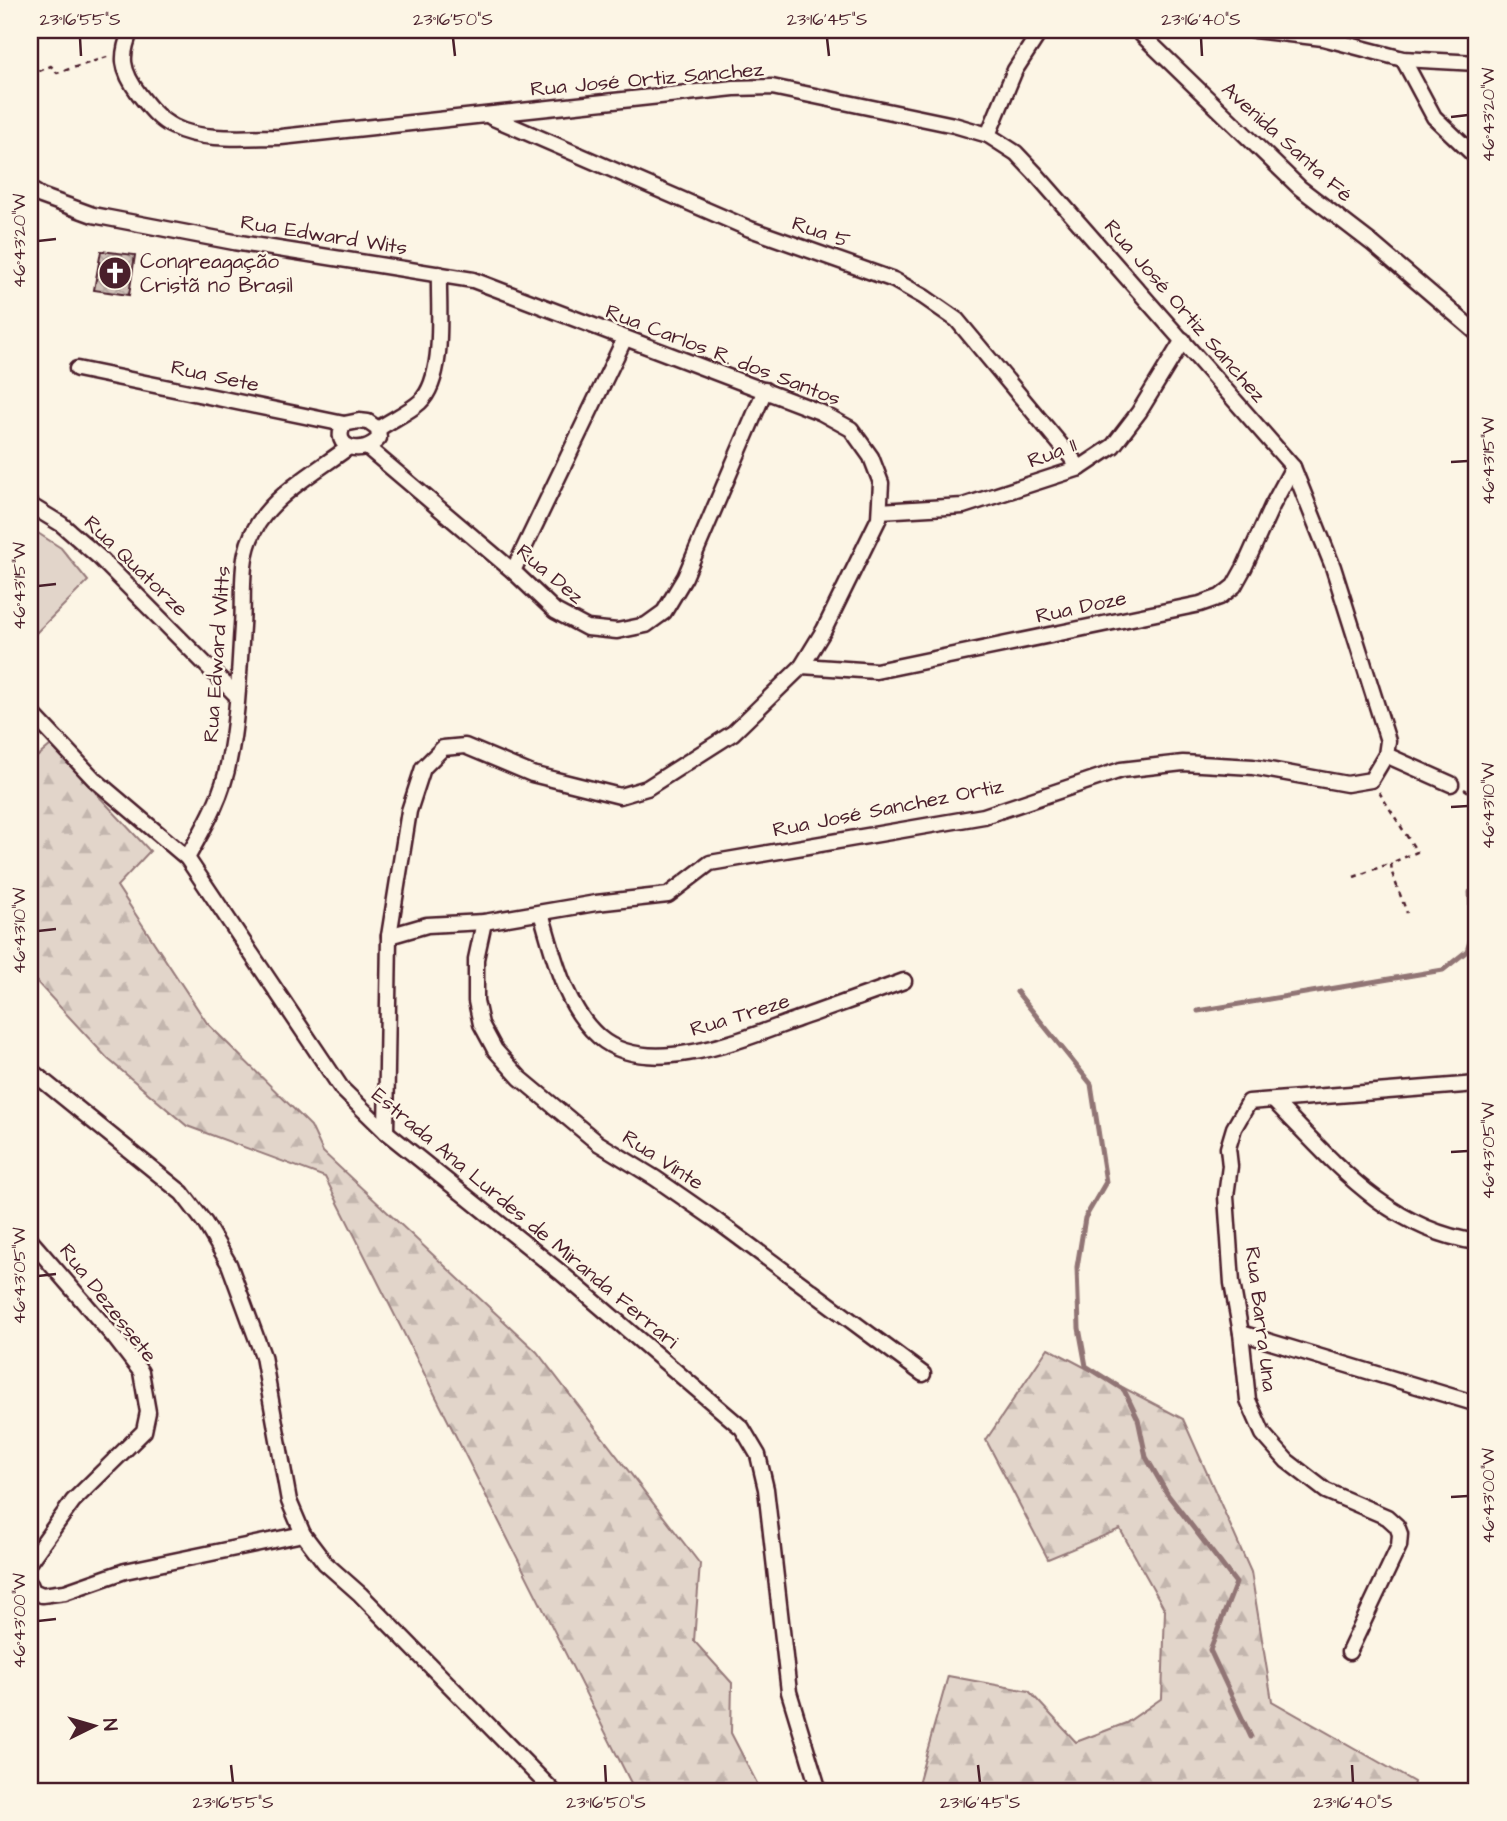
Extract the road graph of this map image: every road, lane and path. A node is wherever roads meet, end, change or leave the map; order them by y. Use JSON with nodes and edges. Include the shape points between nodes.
{"nodes":[{"id":1,"x":131,"y":30,"type":"edge"},
{"id":2,"x":1041,"y":30,"type":"edge"},
{"id":3,"x":1137,"y":30,"type":"edge"},
{"id":4,"x":1254,"y":30,"type":"edge"},
{"id":5,"x":1320,"y":34,"type":"edge"},
{"id":6,"x":122,"y":52,"type":"junction"},
{"id":7,"x":1404,"y":59,"type":"junction"},
{"id":8,"x":1477,"y":63,"type":"edge"},
{"id":9,"x":30,"y":75,"type":"edge"},
{"id":10,"x":489,"y":116,"type":"junction"},
{"id":11,"x":988,"y":135,"type":"junction"},
{"id":12,"x":1477,"y":158,"type":"edge"},
{"id":13,"x":30,"y":189,"type":"edge"},
{"id":14,"x":439,"y":274,"type":"junction"},
{"id":15,"x":1477,"y":333,"type":"edge"},
{"id":16,"x":625,"y":338,"type":"junction"},
{"id":17,"x":1182,"y":340,"type":"junction"},
{"id":18,"x":78,"y":369,"type":"dead end"},
{"id":19,"x":765,"y":390,"type":"junction"},
{"id":20,"x":344,"y":424,"type":"junction"},
{"id":21,"x":378,"y":429,"type":"junction"},
{"id":22,"x":349,"y":447,"type":"junction"},
{"id":23,"x":368,"y":448,"type":"junction"},
{"id":24,"x":1293,"y":467,"type":"junction"},
{"id":25,"x":1080,"y":468,"type":"junction"},
{"id":26,"x":30,"y":505,"type":"edge"},
{"id":27,"x":880,"y":511,"type":"junction"},
{"id":28,"x":513,"y":571,"type":"junction"},
{"id":29,"x":802,"y":666,"type":"junction"},
{"id":30,"x":236,"y":695,"type":"junction"},
{"id":31,"x":30,"y":711,"type":"edge"},
{"id":32,"x":1386,"y":755,"type":"junction"},
{"id":33,"x":1371,"y":780,"type":"junction"},
{"id":34,"x":1451,"y":784,"type":"dead end"},
{"id":35,"x":187,"y":858,"type":"junction"},
{"id":36,"x":1391,"y":863,"type":"junction"},
{"id":37,"x":1354,"y":877,"type":"dead end"},
{"id":38,"x":541,"y":913,"type":"junction"},
{"id":39,"x":1407,"y":913,"type":"dead end"},
{"id":40,"x":484,"y":922,"type":"junction"},
{"id":41,"x":389,"y":936,"type":"junction"},
{"id":42,"x":904,"y":981,"type":"dead end"},
{"id":43,"x":30,"y":1070,"type":"edge"},
{"id":44,"x":1477,"y":1084,"type":"edge"},
{"id":45,"x":1273,"y":1101,"type":"junction"},
{"id":46,"x":386,"y":1132,"type":"junction"},
{"id":47,"x":30,"y":1240,"type":"edge"},
{"id":48,"x":1477,"y":1241,"type":"edge"},
{"id":49,"x":1241,"y":1333,"type":"junction"},
{"id":50,"x":923,"y":1374,"type":"dead end"},
{"id":51,"x":1477,"y":1404,"type":"edge"},
{"id":52,"x":303,"y":1534,"type":"junction"},
{"id":53,"x":30,"y":1561,"type":"edge"},
{"id":54,"x":30,"y":1584,"type":"edge"},
{"id":55,"x":1349,"y":1652,"type":"dead end"},
{"id":56,"x":553,"y":1791,"type":"edge"},
{"id":57,"x":819,"y":1791,"type":"edge"}],
"edges":[{"from":1,"to":6,"type":"street"},
{"from":2,"to":11,"type":"street","via":[[1015,70]]},
{"from":3,"to":15,"type":"street","name":"Avenida Santa Fé","via":[[1300,188]]},
{"from":4,"to":5,"type":"street"},
{"from":5,"to":7,"type":"street"},
{"from":6,"to":9,"type":"path","via":[[57,73],[51,66]]},
{"from":6,"to":10,"type":"street","name":"Rua José Ortiz Sanchez","via":[[130,82],[152,111],[175,128],[208,136],[281,137]]},
{"from":7,"to":8,"type":"street"},
{"from":7,"to":12,"type":"street","via":[[1434,117]]},
{"from":10,"to":11,"type":"street","name":"Rua José Ortiz Sanchez","via":[[734,88],[772,88]]},
{"from":10,"to":25,"type":"street","name":"Rua 5","via":[[750,229],[894,280],[924,297],[957,320]]},
{"from":11,"to":17,"type":"street","name":"Rua José Ortiz Sanchez","via":[[1016,153]]},
{"from":13,"to":14,"type":"street","name":"Rua Edward Wits","via":[[93,215]]},
{"from":14,"to":16,"type":"street","name":"Rua Carlos R. dos Santos","via":[[473,280]]},
{"from":14,"to":21,"type":"street","via":[[434,375],[421,401]]},
{"from":16,"to":19,"type":"street","name":"Rua Carlos R. dos Santos"},
{"from":16,"to":28,"type":"street"},
{"from":17,"to":24,"type":"street","name":"Rua José Ortiz Sanchez"},
{"from":17,"to":25,"type":"street","name":"Rua 11","via":[[1113,446]]},
{"from":18,"to":20,"type":"street","name":"Rua Sete"},
{"from":19,"to":27,"type":"street","name":"Rua Carlos R. dos Santos","via":[[851,429],[871,457],[881,483]]},
{"from":19,"to":28,"type":"street","name":"Rua Dez","via":[[685,577],[664,612],[646,625],[617,631],[587,628],[555,611]]},
{"from":20,"to":21,"type":"street","via":[[368,422]]},
{"from":20,"to":22,"type":"street","via":[[341,434]]},
{"from":21,"to":23,"type":"street","via":[[379,438]]},
{"from":22,"to":23,"type":"street"},
{"from":22,"to":30,"type":"street","name":"Rua Edward Witts","via":[[280,498],[249,540],[242,573]]},
{"from":23,"to":28,"type":"street","name":"Rua Dez"},
{"from":24,"to":29,"type":"street","name":"Rua Doze","via":[[1234,586],[1220,597],[876,671]]},
{"from":24,"to":32,"type":"street","name":"Rua José Ortiz Sanchez","via":[[1333,567],[1384,723]]},
{"from":25,"to":27,"type":"street","name":"Rua 11","via":[[963,506]]},
{"from":26,"to":30,"type":"street","name":"Rua Quatorze","via":[[99,557]]},
{"from":27,"to":29,"type":"street","name":"Rua Carlos R. dos Santos"},
{"from":29,"to":41,"type":"street","name":"Rua Carlos R. dos Santos","via":[[733,733],[648,788],[620,796],[532,774],[465,746],[443,748],[423,768],[409,811]]},
{"from":30,"to":35,"type":"street","name":"Rua Edward Witts","via":[[222,791]]},
{"from":31,"to":35,"type":"street","name":"Estrada Ana Lurdes de Miranda Ferrari","via":[[94,779]]},
{"from":32,"to":33,"type":"street"},
{"from":32,"to":34,"type":"street"},
{"from":33,"to":36,"type":"path","via":[[1418,852]]},
{"from":33,"to":38,"type":"street","name":"Rua José Sanchez Ortiz","via":[[1348,784],[1253,767],[1183,763],[1121,769],[984,816],[710,863],[668,895]]},
{"from":35,"to":46,"type":"street","name":"Estrada Ana Lurdes de Miranda Ferrari","via":[[342,1089]]},
{"from":36,"to":37,"type":"path"},
{"from":36,"to":39,"type":"path"},
{"from":38,"to":40,"type":"street","name":"Rua José Sanchez Ortiz"},
{"from":38,"to":42,"type":"street","name":"Rua Treze","via":[[562,983],[585,1021],[600,1038],[639,1053],[672,1056],[717,1048]]},
{"from":40,"to":41,"type":"street","name":"Rua José Sanchez Ortiz","via":[[427,925]]},
{"from":40,"to":50,"type":"street","name":"Rua Vinte","via":[[475,959],[481,1024],[495,1050],[520,1078],[598,1143],[717,1221]]},
{"from":41,"to":46,"type":"street","name":"Rua Carlos R. dos Santos"},
{"from":43,"to":52,"type":"street","via":[[182,1193],[205,1223],[229,1264],[263,1356],[289,1501]]},
{"from":44,"to":45,"type":"street"},
{"from":45,"to":48,"type":"street","via":[[1362,1190],[1408,1221],[1451,1238]]},
{"from":45,"to":49,"type":"street","name":"Rua Barra Una","via":[[1249,1102],[1228,1148],[1232,1283]]},
{"from":46,"to":57,"type":"street","name":"Estrada Ana Lurdes de Miranda Ferrari","via":[[561,1272],[742,1428],[758,1455],[766,1489],[789,1692]]},
{"from":47,"to":53,"type":"street","name":"Rua Dezessete","via":[[141,1372],[148,1412],[144,1431],[73,1501]]},
{"from":49,"to":51,"type":"street"},
{"from":49,"to":55,"type":"street","name":"Rua Barra Una","via":[[1248,1400],[1264,1434],[1287,1461],[1326,1491],[1387,1517],[1400,1534],[1399,1546]]},
{"from":52,"to":54,"type":"street","via":[[125,1571],[65,1592],[42,1595]]},
{"from":52,"to":56,"type":"street","via":[[325,1563]]}]}
